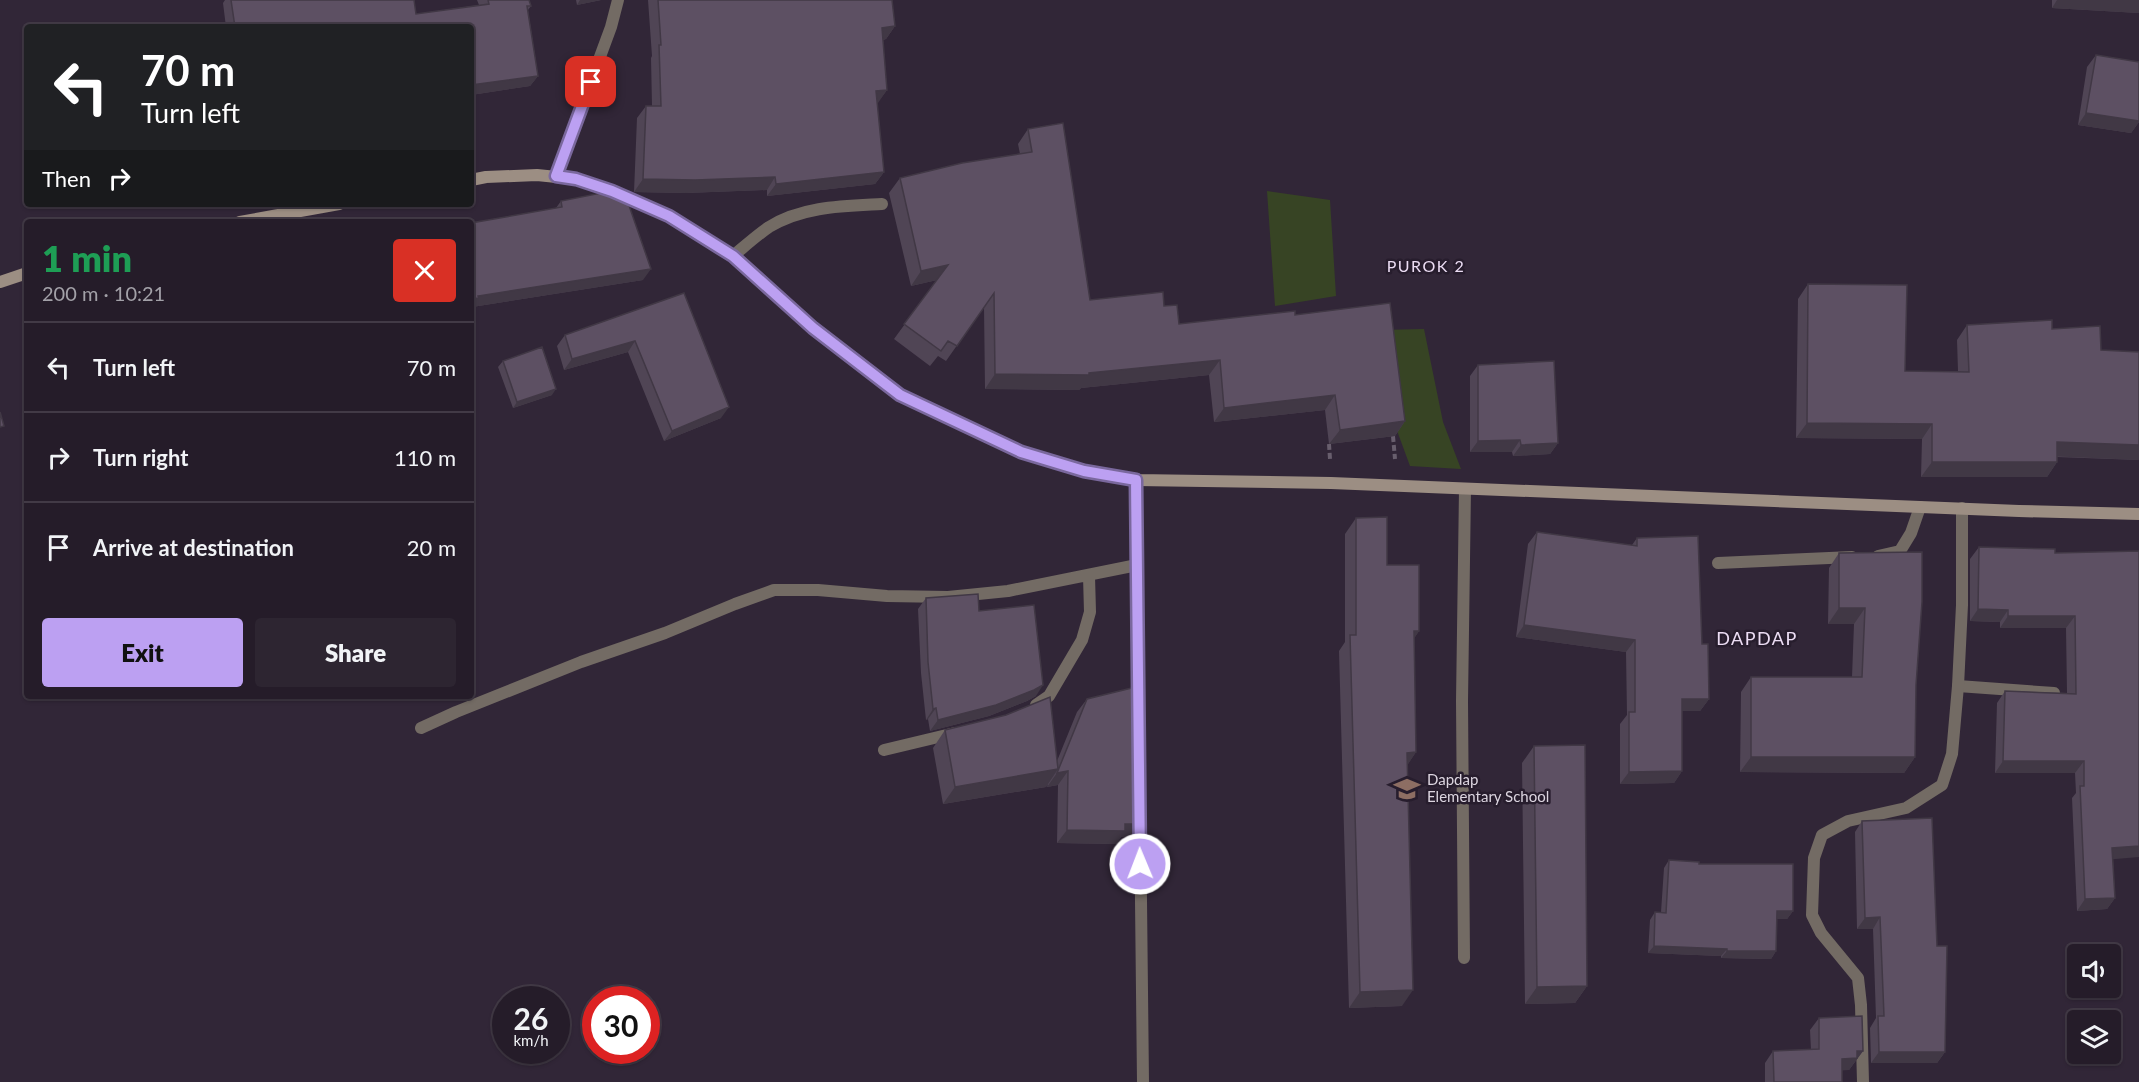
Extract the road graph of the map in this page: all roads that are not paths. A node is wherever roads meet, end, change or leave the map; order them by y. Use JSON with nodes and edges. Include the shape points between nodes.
{"nodes":[{"id":1,"x":618,"y":0,"type":"edge"},
{"id":2,"x":556,"y":176,"type":"junction"},
{"id":3,"x":474,"y":180,"type":"edge"},
{"id":4,"x":882,"y":204,"type":"dead end"},
{"id":5,"x":322,"y":207,"type":"edge"},
{"id":6,"x":256,"y":219,"type":"edge"},
{"id":7,"x":733,"y":256,"type":"junction"},
{"id":8,"x":24,"y":274,"type":"edge"},
{"id":9,"x":0,"y":282,"type":"edge"},
{"id":10,"x":1136,"y":480,"type":"junction"},
{"id":11,"x":1466,"y":489,"type":"junction"},
{"id":12,"x":1920,"y":507,"type":"junction"},
{"id":13,"x":1962,"y":508,"type":"junction"},
{"id":14,"x":2139,"y":514,"type":"edge"},
{"id":15,"x":1718,"y":563,"type":"dead end"},
{"id":16,"x":1137,"y":565,"type":"junction"},
{"id":17,"x":1089,"y":576,"type":"junction"},
{"id":18,"x":1958,"y":686,"type":"junction"},
{"id":19,"x":2054,"y":693,"type":"edge"},
{"id":20,"x":1023,"y":711,"type":"edge"},
{"id":21,"x":1139,"y":719,"type":"edge"},
{"id":22,"x":421,"y":728,"type":"dead end"},
{"id":23,"x":963,"y":731,"type":"edge"},
{"id":24,"x":885,"y":750,"type":"dead end"},
{"id":25,"x":1140,"y":802,"type":"edge"},
{"id":26,"x":1464,"y":958,"type":"dead end"},
{"id":27,"x":1143,"y":1082,"type":"edge"},
{"id":28,"x":1863,"y":1082,"type":"edge"}],
"edges":[{"from":1,"to":2,"type":"street"},
{"from":2,"to":3,"type":"street"},
{"from":2,"to":7,"type":"street","via":[[612,191],[669,216]]},
{"from":4,"to":7,"type":"street","via":[[816,209],[788,217]]},
{"from":5,"to":6,"type":"street"},
{"from":7,"to":10,"type":"street","via":[[813,328],[900,395],[1021,452],[1084,471]]},
{"from":8,"to":9,"type":"street"},
{"from":10,"to":11,"type":"street"},
{"from":10,"to":16,"type":"street"},
{"from":11,"to":12,"type":"street"},
{"from":11,"to":26,"type":"street","via":[[1462,701]]},
{"from":12,"to":13,"type":"street"},
{"from":12,"to":15,"type":"street","via":[[1900,551]]},
{"from":13,"to":14,"type":"street"},
{"from":13,"to":18,"type":"street"},
{"from":16,"to":17,"type":"street"},
{"from":16,"to":21,"type":"street"},
{"from":17,"to":20,"type":"street","via":[[1090,612],[1082,640],[1049,696]]},
{"from":17,"to":22,"type":"street","via":[[948,597],[774,590],[581,662]]},
{"from":18,"to":19,"type":"street"},
{"from":18,"to":28,"type":"street","via":[[1952,754],[1942,785],[1906,808],[1848,821],[1822,835],[1814,858],[1812,915],[1821,933],[1858,978]]},
{"from":23,"to":24,"type":"street"},
{"from":25,"to":27,"type":"street"}]}
